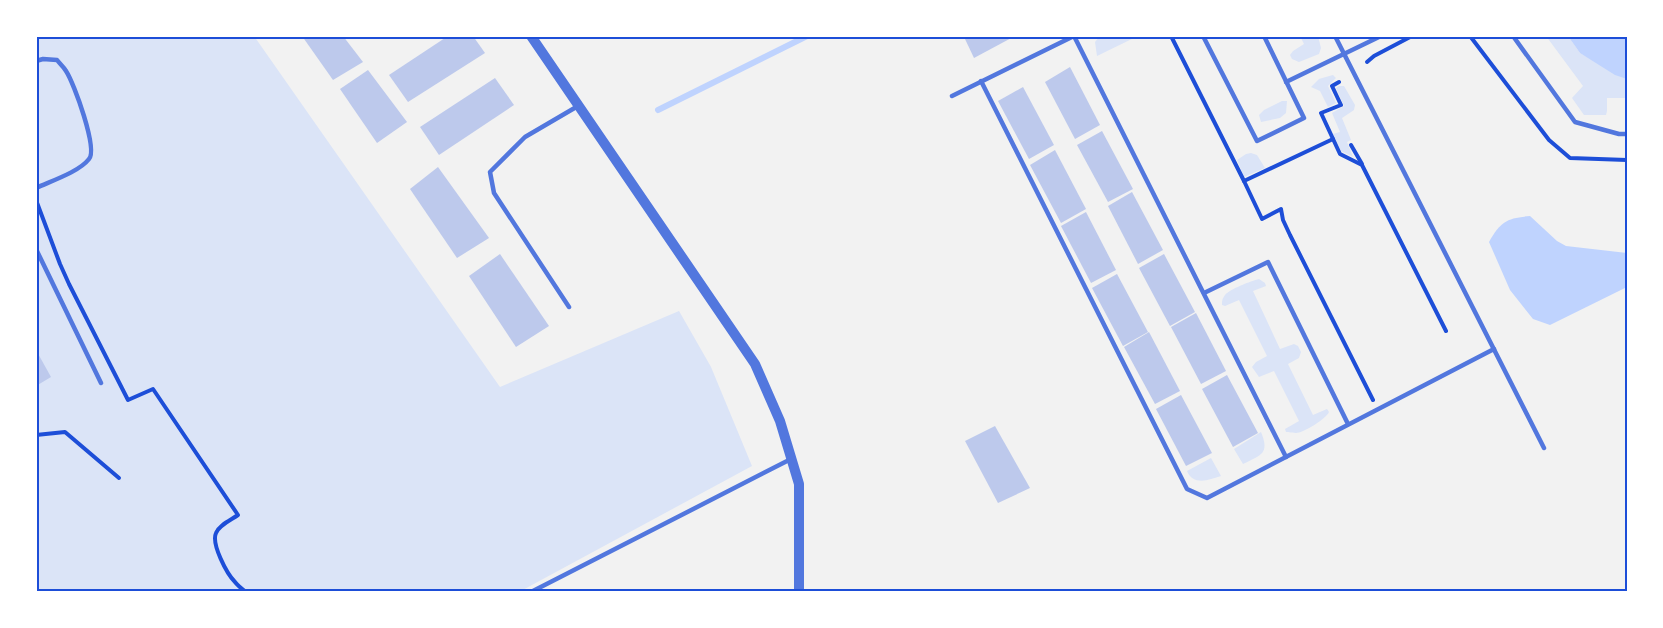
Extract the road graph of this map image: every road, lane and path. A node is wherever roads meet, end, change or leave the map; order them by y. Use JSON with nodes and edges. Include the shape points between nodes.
{"nodes":[{"id":1,"x":531,"y":36,"type":"edge"},
{"id":2,"x":1074,"y":36,"type":"edge"},
{"id":3,"x":1171,"y":36,"type":"edge"},
{"id":4,"x":1203,"y":36,"type":"edge"},
{"id":5,"x":1264,"y":36,"type":"edge"},
{"id":6,"x":1335,"y":36,"type":"edge"},
{"id":7,"x":1381,"y":36,"type":"edge"},
{"id":8,"x":1412,"y":36,"type":"edge"},
{"id":9,"x":1470,"y":36,"type":"edge"},
{"id":10,"x":1513,"y":36,"type":"edge"},
{"id":11,"x":1344,"y":54,"type":"junction"},
{"id":12,"x":36,"y":61,"type":"edge"},
{"id":13,"x":1367,"y":62,"type":"dead end"},
{"id":14,"x":981,"y":81,"type":"junction"},
{"id":15,"x":1286,"y":82,"type":"junction"},
{"id":16,"x":1339,"y":82,"type":"dead end"},
{"id":17,"x":952,"y":96,"type":"dead end"},
{"id":18,"x":578,"y":106,"type":"junction"},
{"id":19,"x":1627,"y":134,"type":"edge"},
{"id":20,"x":1333,"y":139,"type":"junction"},
{"id":21,"x":1351,"y":145,"type":"dead end"},
{"id":22,"x":1627,"y":159,"type":"edge"},
{"id":23,"x":1362,"y":165,"type":"junction"},
{"id":24,"x":1244,"y":181,"type":"junction"},
{"id":25,"x":36,"y":188,"type":"edge"},
{"id":26,"x":36,"y":200,"type":"edge"},
{"id":27,"x":36,"y":249,"type":"edge"},
{"id":28,"x":1203,"y":294,"type":"junction"},
{"id":29,"x":569,"y":307,"type":"dead end"},
{"id":30,"x":1446,"y":331,"type":"dead end"},
{"id":31,"x":1494,"y":349,"type":"junction"},
{"id":32,"x":101,"y":383,"type":"dead end"},
{"id":33,"x":1377,"y":409,"type":"junction"},
{"id":34,"x":1348,"y":424,"type":"junction"},
{"id":35,"x":36,"y":435,"type":"edge"},
{"id":36,"x":1544,"y":448,"type":"dead end"},
{"id":37,"x":1286,"y":457,"type":"junction"},
{"id":38,"x":791,"y":459,"type":"junction"},
{"id":39,"x":119,"y":478,"type":"dead end"},
{"id":40,"x":246,"y":592,"type":"edge"},
{"id":41,"x":531,"y":592,"type":"edge"},
{"id":42,"x":799,"y":592,"type":"edge"}],
"edges":[{"from":1,"to":18,"type":"street"},
{"from":2,"to":14,"type":"lane"},
{"from":2,"to":28,"type":"lane"},
{"from":3,"to":24,"type":"path"},
{"from":4,"to":15,"type":"lane","via":[[1257,141],[1304,118]]},
{"from":5,"to":15,"type":"lane"},
{"from":6,"to":11,"type":"lane"},
{"from":7,"to":11,"type":"lane"},
{"from":8,"to":13,"type":"path"},
{"from":9,"to":22,"type":"path","via":[[1549,140],[1569,158]]},
{"from":10,"to":19,"type":"lane","via":[[1575,122]]},
{"from":11,"to":15,"type":"lane"},
{"from":11,"to":31,"type":"lane"},
{"from":12,"to":25,"type":"lane","via":[[57,60],[66,70],[93,154],[78,168]]},
{"from":14,"to":17,"type":"lane"},
{"from":14,"to":37,"type":"lane","via":[[1187,489],[1207,498]]},
{"from":16,"to":20,"type":"path","via":[[1332,86],[1341,105],[1321,113]]},
{"from":18,"to":29,"type":"lane","via":[[525,137],[490,172],[494,193]]},
{"from":18,"to":38,"type":"street","via":[[755,364],[780,421]]},
{"from":20,"to":23,"type":"path","via":[[1340,154]]},
{"from":20,"to":24,"type":"path"},
{"from":21,"to":23,"type":"path"},
{"from":23,"to":30,"type":"path"},
{"from":24,"to":33,"type":"path","via":[[1262,219],[1281,209],[1290,235]]},
{"from":26,"to":40,"type":"path","via":[[69,284],[128,400],[153,389],[238,515],[221,526],[215,539],[227,572]]},
{"from":27,"to":32,"type":"lane"},
{"from":28,"to":34,"type":"lane","via":[[1268,262]]},
{"from":28,"to":37,"type":"lane"},
{"from":31,"to":33,"type":"lane"},
{"from":31,"to":36,"type":"lane"},
{"from":33,"to":34,"type":"lane"},
{"from":34,"to":37,"type":"lane"},
{"from":35,"to":39,"type":"path","via":[[65,432]]},
{"from":38,"to":41,"type":"lane"},
{"from":38,"to":42,"type":"street","via":[[799,484]]}]}
